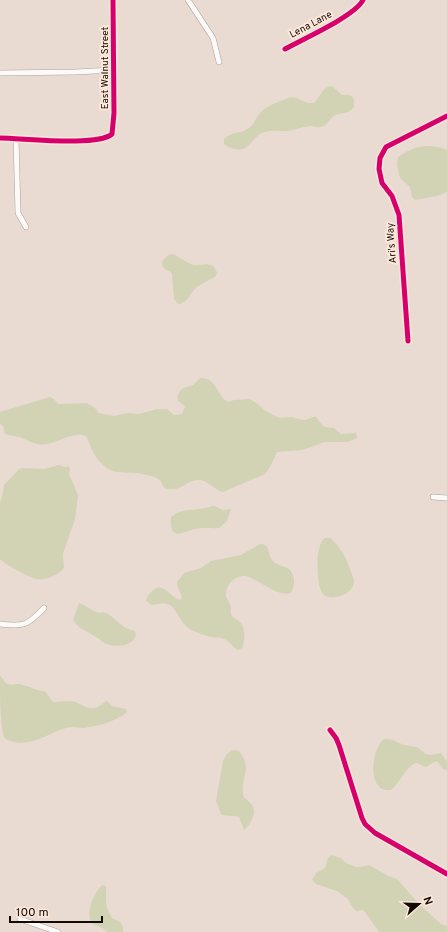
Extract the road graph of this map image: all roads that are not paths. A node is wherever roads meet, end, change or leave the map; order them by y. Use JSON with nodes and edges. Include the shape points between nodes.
{"nodes":[{"id":1,"x":113,"y":0,"type":"edge"},
{"id":2,"x":188,"y":0,"type":"edge"},
{"id":3,"x":363,"y":0,"type":"edge"},
{"id":4,"x":285,"y":49,"type":"dead end"},
{"id":5,"x":219,"y":62,"type":"dead end"},
{"id":6,"x":113,"y":70,"type":"junction"},
{"id":7,"x":0,"y":72,"type":"edge"},
{"id":8,"x":447,"y":116,"type":"edge"},
{"id":9,"x":0,"y":138,"type":"edge"},
{"id":10,"x":16,"y":138,"type":"junction"},
{"id":11,"x":26,"y":227,"type":"dead end"},
{"id":12,"x":408,"y":342,"type":"dead end"},
{"id":13,"x":433,"y":497,"type":"dead end"},
{"id":14,"x":447,"y":498,"type":"edge"},
{"id":15,"x":44,"y":608,"type":"dead end"},
{"id":16,"x":0,"y":624,"type":"edge"},
{"id":17,"x":330,"y":730,"type":"dead end"},
{"id":18,"x":447,"y":874,"type":"edge"},
{"id":19,"x":20,"y":919,"type":"dead end"},
{"id":20,"x":58,"y":932,"type":"edge"}],
"edges":[{"from":1,"to":6,"type":"street","name":"East Walnut Street"},
{"from":2,"to":5,"type":"street","via":[[213,38]]},
{"from":3,"to":4,"type":"street","name":"Lena Lane","via":[[355,10]]},
{"from":6,"to":7,"type":"street"},
{"from":6,"to":10,"type":"street","name":"East Walnut Street","via":[[114,128],[109,137],[74,141]]},
{"from":8,"to":12,"type":"street","name":"Ari's Way","via":[[386,147],[380,158],[382,183],[392,196],[399,215]]},
{"from":9,"to":10,"type":"street"},
{"from":10,"to":11,"type":"street","via":[[18,213]]},
{"from":13,"to":14,"type":"street"},
{"from":15,"to":16,"type":"street","via":[[26,624]]},
{"from":17,"to":18,"type":"street","via":[[336,738],[365,824],[375,833]]},
{"from":19,"to":20,"type":"street"}]}
